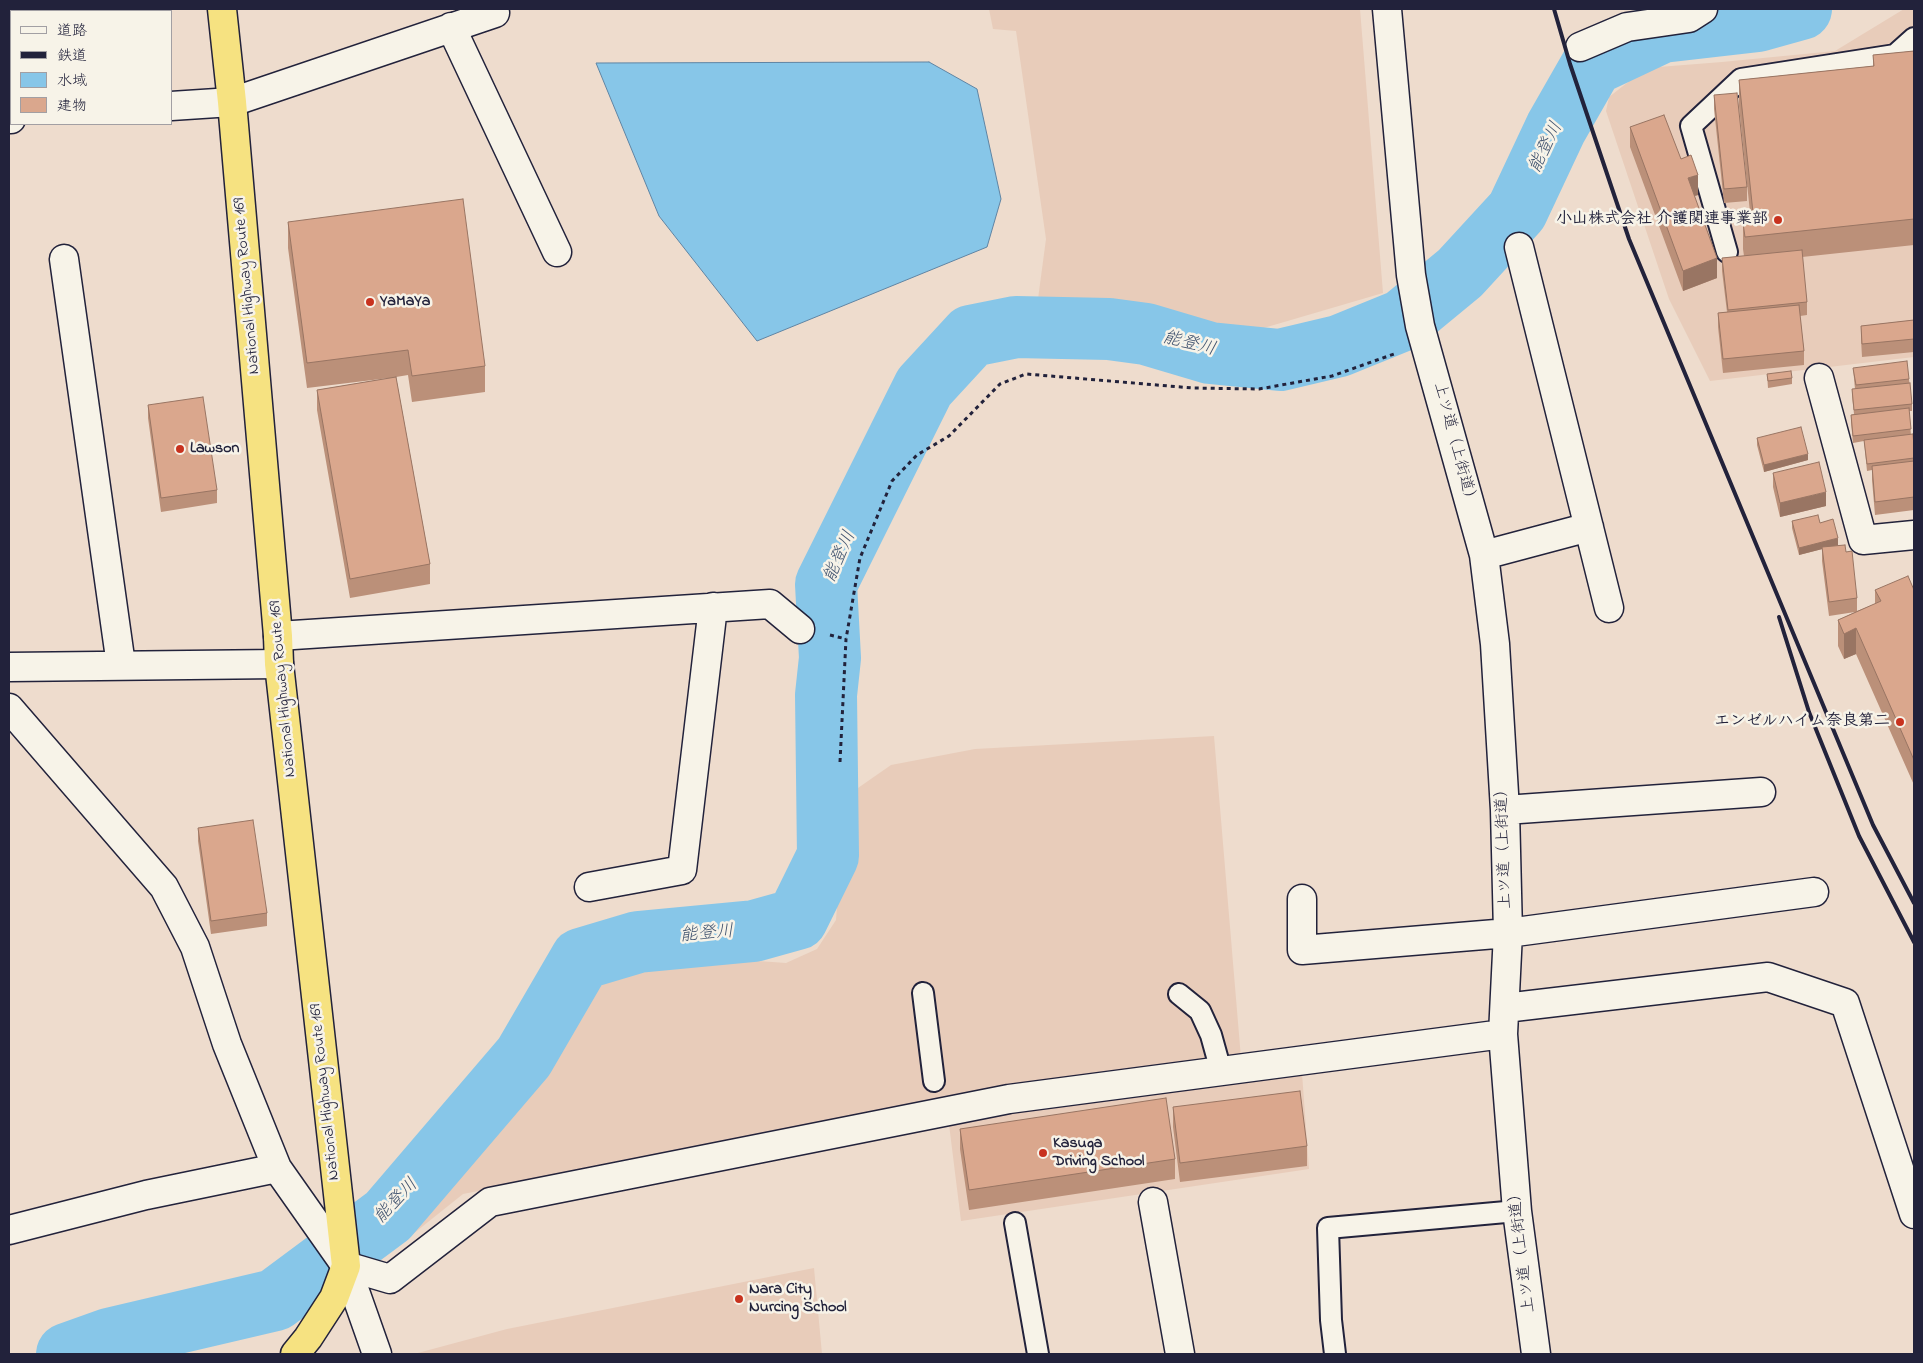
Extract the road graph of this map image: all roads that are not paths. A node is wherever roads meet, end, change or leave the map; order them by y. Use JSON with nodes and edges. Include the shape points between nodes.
{"nodes":[{"id":1,"x":222,"y":9,"type":"edge"},
{"id":2,"x":1387,"y":9,"type":"edge"},
{"id":3,"x":1703,"y":9,"type":"edge"},
{"id":4,"x":495,"y":13,"type":"dead end"},
{"id":5,"x":451,"y":27,"type":"junction"},
{"id":6,"x":1914,"y":38,"type":"edge"},
{"id":7,"x":1580,"y":47,"type":"dead end"},
{"id":8,"x":232,"y":102,"type":"junction"},
{"id":9,"x":172,"y":106,"type":"edge"},
{"id":10,"x":1519,"y":247,"type":"dead end"},
{"id":11,"x":557,"y":252,"type":"dead end"},
{"id":12,"x":1727,"y":252,"type":"dead end"},
{"id":13,"x":64,"y":259,"type":"dead end"},
{"id":14,"x":1818,"y":378,"type":"dead end"},
{"id":15,"x":1589,"y":527,"type":"junction"},
{"id":16,"x":1914,"y":535,"type":"edge"},
{"id":17,"x":1484,"y":554,"type":"junction"},
{"id":18,"x":713,"y":607,"type":"junction"},
{"id":19,"x":1609,"y":608,"type":"dead end"},
{"id":20,"x":800,"y":629,"type":"dead end"},
{"id":21,"x":278,"y":636,"type":"junction"},
{"id":22,"x":279,"y":664,"type":"junction"},
{"id":23,"x":120,"y":665,"type":"junction"},
{"id":24,"x":9,"y":667,"type":"edge"},
{"id":25,"x":9,"y":708,"type":"edge"},
{"id":26,"x":1761,"y":792,"type":"dead end"},
{"id":27,"x":1505,"y":810,"type":"junction"},
{"id":28,"x":589,"y":887,"type":"dead end"},
{"id":29,"x":1814,"y":892,"type":"dead end"},
{"id":30,"x":1302,"y":899,"type":"dead end"},
{"id":31,"x":1508,"y":933,"type":"junction"},
{"id":32,"x":923,"y":994,"type":"dead end"},
{"id":33,"x":1179,"y":994,"type":"dead end"},
{"id":34,"x":1504,"y":1021,"type":"junction"},
{"id":35,"x":1221,"y":1071,"type":"junction"},
{"id":36,"x":934,"y":1081,"type":"dead end"},
{"id":37,"x":277,"y":1168,"type":"junction"},
{"id":38,"x":1153,"y":1202,"type":"dead end"},
{"id":39,"x":1517,"y":1211,"type":"junction"},
{"id":40,"x":1914,"y":1214,"type":"edge"},
{"id":41,"x":1015,"y":1223,"type":"dead end"},
{"id":42,"x":9,"y":1230,"type":"edge"},
{"id":43,"x":346,"y":1266,"type":"junction"},
{"id":44,"x":295,"y":1354,"type":"edge"},
{"id":45,"x":377,"y":1354,"type":"edge"},
{"id":46,"x":1038,"y":1354,"type":"edge"},
{"id":47,"x":1180,"y":1354,"type":"edge"},
{"id":48,"x":1335,"y":1354,"type":"edge"},
{"id":49,"x":1536,"y":1354,"type":"edge"}],
"edges":[{"from":1,"to":8,"type":"highway","name":"National Highway Route 169"},
{"from":2,"to":17,"type":"street","name":"上ツ道（上街道）","via":[[1412,282],[1423,334]]},
{"from":3,"to":7,"type":"street","via":[[1689,18],[1627,27]]},
{"from":4,"to":5,"type":"street"},
{"from":5,"to":8,"type":"street"},
{"from":5,"to":11,"type":"street"},
{"from":6,"to":12,"type":"lane","via":[[1895,56],[1741,79],[1691,126]]},
{"from":8,"to":9,"type":"street"},
{"from":8,"to":21,"type":"highway","name":"National Highway Route 169"},
{"from":10,"to":15,"type":"street"},
{"from":13,"to":23,"type":"street"},
{"from":14,"to":16,"type":"street","via":[[1863,540]]},
{"from":15,"to":17,"type":"street"},
{"from":15,"to":19,"type":"street"},
{"from":17,"to":27,"type":"street","name":"上ツ道（上街道）","via":[[1495,644]]},
{"from":18,"to":20,"type":"street","via":[[770,604]]},
{"from":18,"to":21,"type":"street"},
{"from":18,"to":28,"type":"street","via":[[682,870]]},
{"from":21,"to":22,"type":"highway","name":"National Highway Route 169"},
{"from":22,"to":23,"type":"street"},
{"from":22,"to":43,"type":"highway","name":"National Highway Route 169"},
{"from":23,"to":24,"type":"street"},
{"from":25,"to":37,"type":"street","via":[[164,887],[195,947],[227,1044]]},
{"from":26,"to":27,"type":"street"},
{"from":27,"to":31,"type":"street","name":"上ツ道（上街道）"},
{"from":29,"to":31,"type":"street"},
{"from":30,"to":31,"type":"street","via":[[1302,950]]},
{"from":31,"to":34,"type":"street","name":"上ツ道（上街道）"},
{"from":32,"to":36,"type":"lane"},
{"from":33,"to":35,"type":"lane","via":[[1200,1011]]},
{"from":34,"to":35,"type":"street"},
{"from":34,"to":39,"type":"street","name":"上ツ道（上街道）"},
{"from":34,"to":40,"type":"street","via":[[1768,977],[1845,1003]]},
{"from":35,"to":43,"type":"street","via":[[1009,1099],[490,1202],[390,1280]]},
{"from":37,"to":42,"type":"street","via":[[146,1195]]},
{"from":37,"to":43,"type":"street"},
{"from":38,"to":47,"type":"street"},
{"from":39,"to":48,"type":"lane","via":[[1328,1228]]},
{"from":39,"to":49,"type":"street","name":"上ツ道（上街道）"},
{"from":41,"to":46,"type":"lane"},
{"from":43,"to":44,"type":"highway","name":"National Highway Route 169","via":[[334,1298]]},
{"from":43,"to":45,"type":"street"}]}
